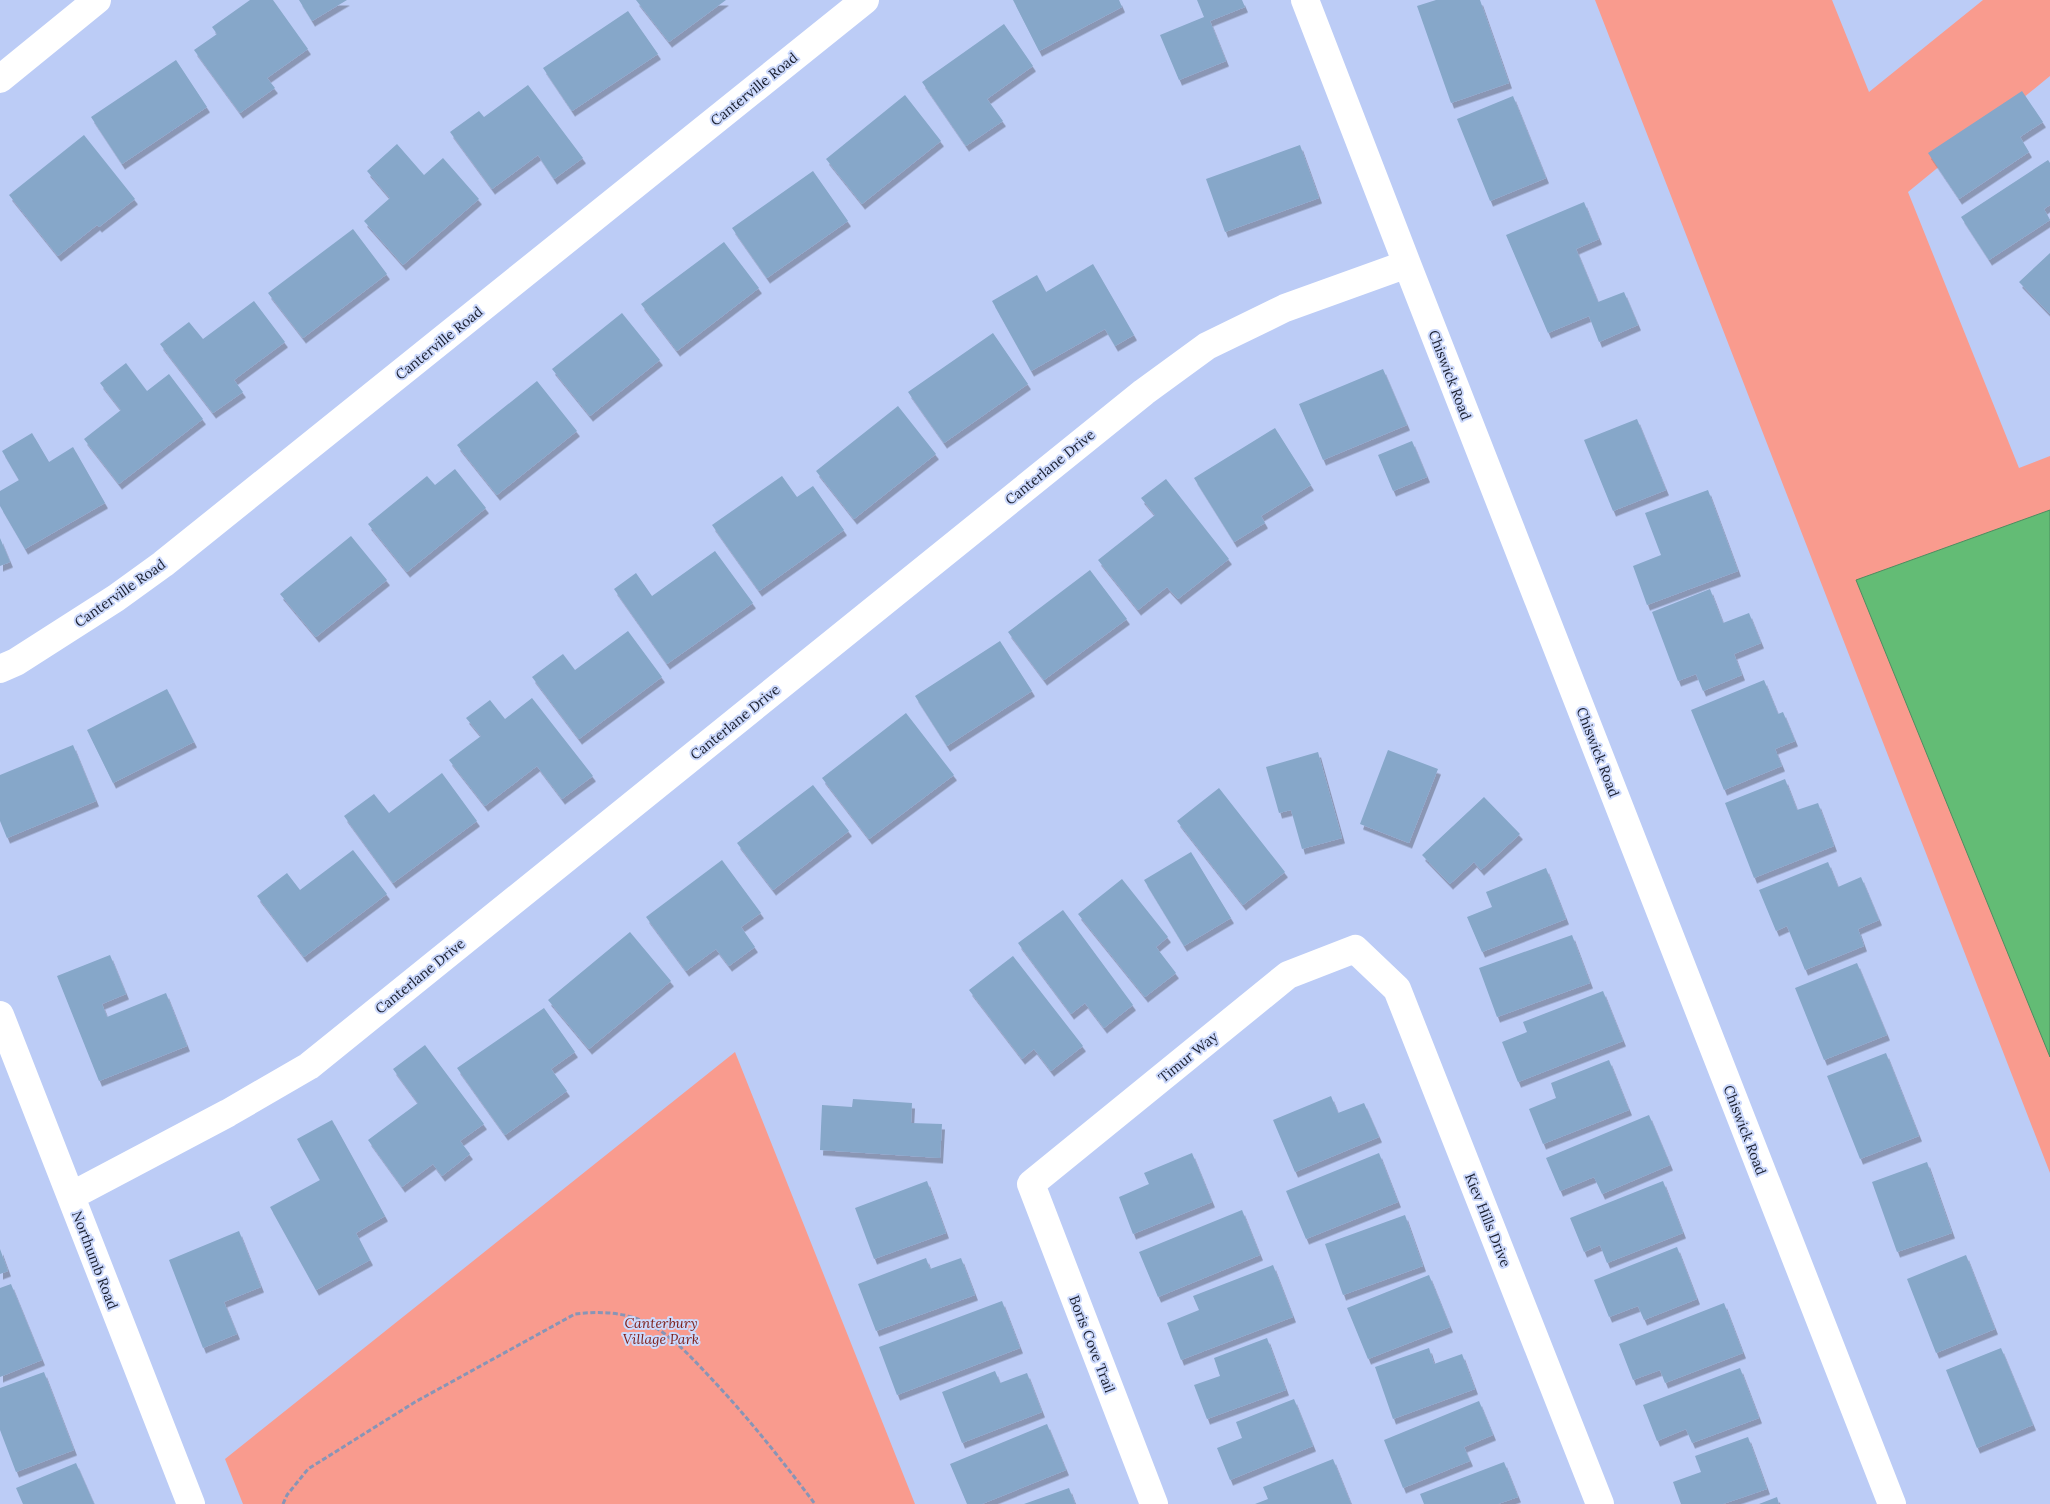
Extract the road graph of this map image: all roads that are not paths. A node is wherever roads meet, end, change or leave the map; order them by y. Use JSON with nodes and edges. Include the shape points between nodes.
{"nodes":[{"id":1,"x":97,"y":0,"type":"edge"},
{"id":2,"x":866,"y":0,"type":"edge"},
{"id":3,"x":1306,"y":0,"type":"edge"},
{"id":4,"x":0,"y":79,"type":"edge"},
{"id":5,"x":1407,"y":264,"type":"junction"},
{"id":6,"x":0,"y":669,"type":"edge"},
{"id":7,"x":1355,"y":949,"type":"joint"},
{"id":8,"x":0,"y":1015,"type":"edge"},
{"id":9,"x":1031,"y":1184,"type":"joint"},
{"id":10,"x":71,"y":1196,"type":"junction"},
{"id":11,"x":191,"y":1504,"type":"edge"},
{"id":12,"x":1154,"y":1504,"type":"edge"},
{"id":13,"x":1600,"y":1504,"type":"edge"},
{"id":14,"x":1892,"y":1504,"type":"edge"}],
"edges":[{"from":1,"to":4,"type":"street"},
{"from":2,"to":6,"type":"street","name":"Canterville Road","via":[[163,564],[116,598]]},
{"from":3,"to":5,"type":"street","name":"Chiswick Road"},
{"from":5,"to":10,"type":"street","name":"Canterlane Drive","via":[[1285,308],[1207,346],[1144,392],[309,1066]]},
{"from":5,"to":14,"type":"street","name":"Chiswick Road"},
{"from":7,"to":9,"type":"street","name":"Timur Way","via":[[1288,975]]},
{"from":7,"to":13,"type":"street","name":"Kiev Hills Drive","via":[[1397,990]]},
{"from":8,"to":10,"type":"street","name":"Northumb Road"},
{"from":9,"to":12,"type":"street","name":"Boris Cove Trail"},
{"from":10,"to":11,"type":"street","name":"Northumb Road"}]}
